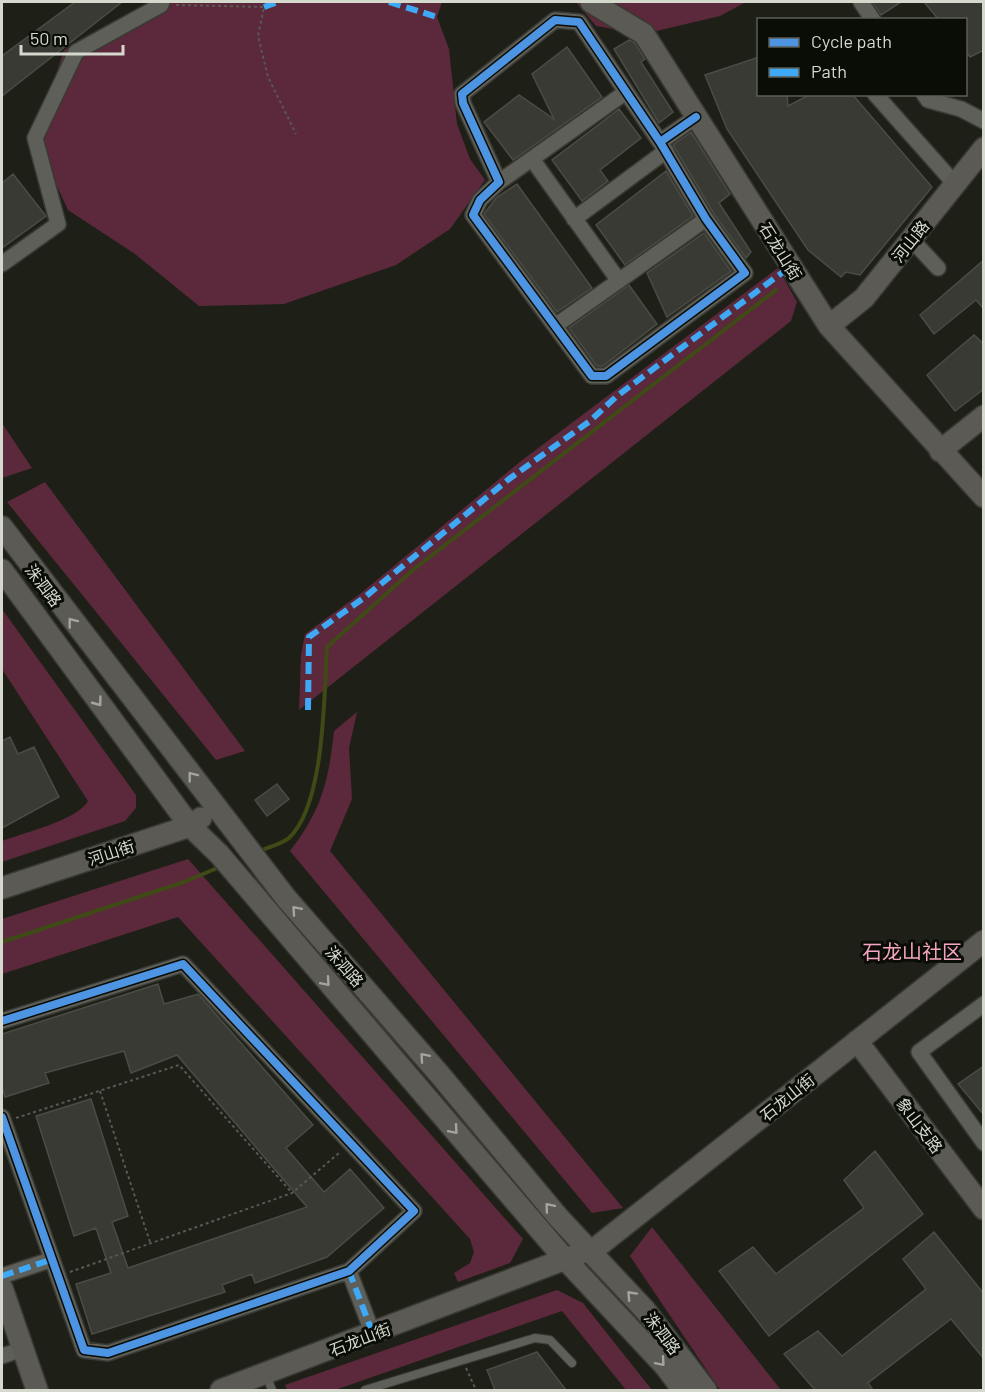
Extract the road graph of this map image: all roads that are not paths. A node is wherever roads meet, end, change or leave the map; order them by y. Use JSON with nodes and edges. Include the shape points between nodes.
{"nodes":[{"id":1,"x":591,"y":2,"type":"edge"},
{"id":2,"x":861,"y":2,"type":"edge"},
{"id":3,"x":161,"y":3,"type":"edge"},
{"id":4,"x":872,"y":18,"type":"edge"},
{"id":5,"x":627,"y":92,"type":"junction"},
{"id":6,"x":876,"y":96,"type":"edge"},
{"id":7,"x":925,"y":96,"type":"edge"},
{"id":8,"x":696,"y":117,"type":"junction"},
{"id":9,"x":984,"y":121,"type":"edge"},
{"id":10,"x":663,"y":146,"type":"junction"},
{"id":11,"x":984,"y":148,"type":"edge"},
{"id":12,"x":532,"y":159,"type":"junction"},
{"id":13,"x":499,"y":182,"type":"junction"},
{"id":14,"x":955,"y":184,"type":"junction"},
{"id":15,"x":574,"y":219,"type":"junction"},
{"id":16,"x":706,"y":219,"type":"junction"},
{"id":17,"x":911,"y":239,"type":"junction"},
{"id":18,"x":2,"y":264,"type":"edge"},
{"id":19,"x":938,"y":268,"type":"dead end"},
{"id":20,"x":619,"y":281,"type":"junction"},
{"id":21,"x":555,"y":326,"type":"junction"},
{"id":22,"x":829,"y":326,"type":"junction"},
{"id":23,"x":984,"y":416,"type":"edge"},
{"id":24,"x":940,"y":451,"type":"junction"},
{"id":25,"x":984,"y":497,"type":"edge"},
{"id":26,"x":2,"y":527,"type":"edge"},
{"id":27,"x":2,"y":570,"type":"edge"},
{"id":28,"x":216,"y":807,"type":"junction"},
{"id":29,"x":190,"y":826,"type":"junction"},
{"id":30,"x":2,"y":888,"type":"edge"},
{"id":31,"x":984,"y":940,"type":"edge"},
{"id":32,"x":984,"y":1004,"type":"edge"},
{"id":33,"x":2,"y":1021,"type":"edge"},
{"id":34,"x":857,"y":1041,"type":"junction"},
{"id":35,"x":2,"y":1120,"type":"edge"},
{"id":36,"x":984,"y":1143,"type":"edge"},
{"id":37,"x":980,"y":1197,"type":"edge"},
{"id":38,"x":589,"y":1250,"type":"junction"},
{"id":39,"x":564,"y":1258,"type":"junction"},
{"id":40,"x":50,"y":1260,"type":"junction"},
{"id":41,"x":349,"y":1271,"type":"junction"},
{"id":42,"x":2,"y":1276,"type":"edge"},
{"id":43,"x":2,"y":1288,"type":"edge"},
{"id":44,"x":373,"y":1334,"type":"junction"},
{"id":45,"x":23,"y":1349,"type":"junction"},
{"id":46,"x":2,"y":1356,"type":"edge"},
{"id":47,"x":572,"y":1363,"type":"dead end"},
{"id":48,"x":269,"y":1382,"type":"edge"},
{"id":49,"x":37,"y":1390,"type":"edge"},
{"id":50,"x":221,"y":1390,"type":"edge"},
{"id":51,"x":365,"y":1390,"type":"edge"},
{"id":52,"x":683,"y":1390,"type":"edge"},
{"id":53,"x":706,"y":1390,"type":"edge"}],
"edges":[{"from":1,"to":8,"type":"street","name":"石龙山街","via":[[644,34]]},
{"from":2,"to":4,"type":"street"},
{"from":3,"to":18,"type":"street","via":[[76,52],[34,138],[58,224]]},
{"from":5,"to":10,"type":"street"},
{"from":5,"to":12,"type":"street"},
{"from":5,"to":13,"type":"street","via":[[579,22],[555,20],[462,94]]},
{"from":6,"to":14,"type":"street"},
{"from":7,"to":9,"type":"street"},
{"from":8,"to":10,"type":"street"},
{"from":8,"to":22,"type":"street","name":"石龙山街"},
{"from":10,"to":15,"type":"street"},
{"from":10,"to":16,"type":"street"},
{"from":11,"to":14,"type":"street","name":"河山路"},
{"from":12,"to":13,"type":"street"},
{"from":12,"to":15,"type":"street"},
{"from":13,"to":21,"type":"street","via":[[480,200],[473,215]]},
{"from":14,"to":17,"type":"street","name":"河山路"},
{"from":15,"to":20,"type":"street"},
{"from":16,"to":20,"type":"street"},
{"from":16,"to":21,"type":"street","via":[[745,273],[606,376],[592,376]]},
{"from":17,"to":19,"type":"street"},
{"from":17,"to":22,"type":"street","name":"河山路","via":[[864,298]]},
{"from":20,"to":21,"type":"street"},
{"from":22,"to":24,"type":"street","name":"石龙山街"},
{"from":23,"to":24,"type":"street"},
{"from":24,"to":25,"type":"street","name":"石龙山街"},
{"from":28,"to":26,"type":"street","name":"洙泗路","one_way":true},
{"from":27,"to":29,"type":"street","name":"洙泗路","one_way":true},
{"from":28,"to":29,"type":"street","name":"河山街"},
{"from":38,"to":28,"type":"street","name":"洙泗路","one_way":true,"via":[[286,898]]},
{"from":29,"to":30,"type":"street","name":"河山街"},
{"from":29,"to":39,"type":"street","name":"洙泗路","one_way":true,"via":[[219,854]]},
{"from":31,"to":34,"type":"street","name":"石龙山街"},
{"from":32,"to":36,"type":"street","via":[[919,1052]]},
{"from":33,"to":41,"type":"street","via":[[183,964],[414,1211]]},
{"from":34,"to":37,"type":"street","name":"象山支路"},
{"from":34,"to":38,"type":"street","name":"石龙山街"},
{"from":35,"to":40,"type":"street"},
{"from":38,"to":39,"type":"street","name":"石龙山街"},
{"from":53,"to":38,"type":"street","name":"洙泗路","one_way":true,"via":[[645,1310]]},
{"from":39,"to":44,"type":"street","name":"石龙山街"},
{"from":39,"to":52,"type":"street","name":"洙泗路","one_way":true},
{"from":40,"to":41,"type":"street","via":[[84,1350],[108,1353]]},
{"from":40,"to":42,"type":"street"},
{"from":41,"to":44,"type":"street"},
{"from":43,"to":45,"type":"street"},
{"from":44,"to":48,"type":"street","name":"石龙山街"},
{"from":45,"to":46,"type":"street"},
{"from":45,"to":49,"type":"street"},
{"from":47,"to":51,"type":"lane","via":[[550,1340],[534,1338]]},
{"from":48,"to":50,"type":"street","name":"石龙山街"}]}
